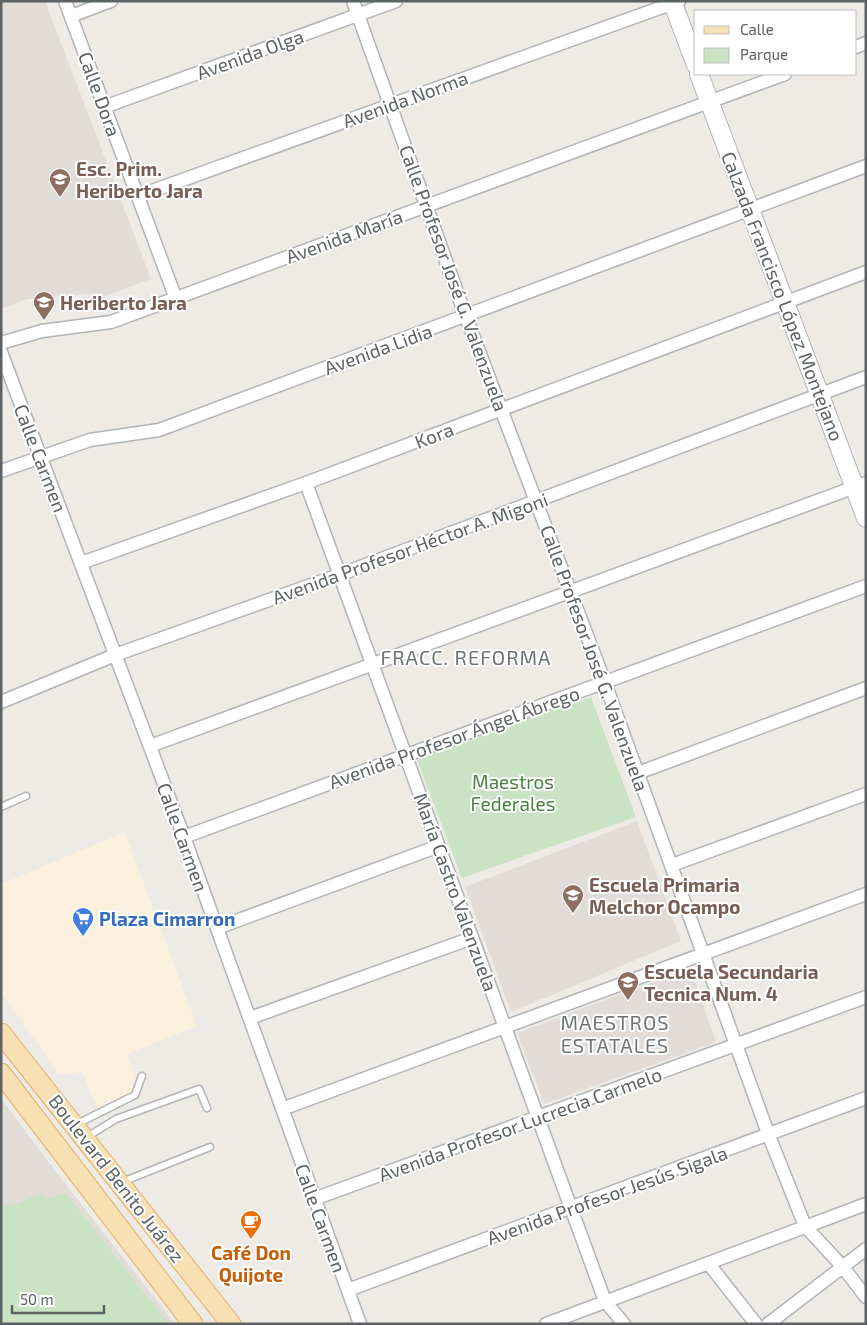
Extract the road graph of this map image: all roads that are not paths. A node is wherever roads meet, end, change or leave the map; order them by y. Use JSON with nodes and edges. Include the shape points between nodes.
{"nodes":[{"id":1,"x":65,"y":1,"type":"edge"},
{"id":2,"x":110,"y":1,"type":"edge"},
{"id":3,"x":353,"y":1,"type":"edge"},
{"id":4,"x":396,"y":1,"type":"edge"},
{"id":5,"x":675,"y":2,"type":"edge"},
{"id":6,"x":358,"y":15,"type":"junction"},
{"id":7,"x":71,"y":16,"type":"junction"},
{"id":8,"x":694,"y":59,"type":"edge"},
{"id":9,"x":699,"y":75,"type":"edge"},
{"id":10,"x":782,"y":75,"type":"edge"},
{"id":11,"x":710,"y":102,"type":"junction"},
{"id":12,"x":390,"y":104,"type":"junction"},
{"id":13,"x":104,"y":107,"type":"junction"},
{"id":14,"x":866,"y":166,"type":"edge"},
{"id":15,"x":138,"y":196,"type":"junction"},
{"id":16,"x":426,"y":205,"type":"junction"},
{"id":17,"x":750,"y":208,"type":"junction"},
{"id":18,"x":866,"y":272,"type":"edge"},
{"id":19,"x":176,"y":299,"type":"junction"},
{"id":20,"x":785,"y":302,"type":"junction"},
{"id":21,"x":466,"y":317,"type":"junction"},
{"id":22,"x":1,"y":343,"type":"edge"},
{"id":23,"x":1,"y":352,"type":"edge"},
{"id":24,"x":866,"y":377,"type":"edge"},
{"id":25,"x":820,"y":395,"type":"junction"},
{"id":26,"x":501,"y":409,"type":"junction"},
{"id":27,"x":41,"y":456,"type":"junction"},
{"id":28,"x":1,"y":471,"type":"edge"},
{"id":29,"x":306,"y":483,"type":"junction"},
{"id":30,"x":860,"y":485,"type":"edge"},
{"id":31,"x":536,"y":501,"type":"junction"},
{"id":32,"x":866,"y":518,"type":"edge"},
{"id":33,"x":81,"y":562,"type":"junction"},
{"id":34,"x":339,"y":575,"type":"junction"},
{"id":35,"x":866,"y":586,"type":"edge"},
{"id":36,"x":571,"y":592,"type":"junction"},
{"id":37,"x":115,"y":655,"type":"junction"},
{"id":38,"x":372,"y":666,"type":"junction"},
{"id":39,"x":605,"y":683,"type":"junction"},
{"id":40,"x":866,"y":688,"type":"edge"},
{"id":41,"x":1,"y":702,"type":"edge"},
{"id":42,"x":150,"y":746,"type":"junction"},
{"id":43,"x":406,"y":754,"type":"junction"},
{"id":44,"x":638,"y":773,"type":"junction"},
{"id":45,"x":866,"y":794,"type":"edge"},
{"id":46,"x":26,"y":796,"type":"dead end"},
{"id":47,"x":1,"y":807,"type":"edge"},
{"id":48,"x":184,"y":836,"type":"junction"},
{"id":49,"x":439,"y":846,"type":"junction"},
{"id":50,"x":672,"y":865,"type":"junction"},
{"id":51,"x":866,"y":894,"type":"edge"},
{"id":52,"x":217,"y":928,"type":"junction"},
{"id":53,"x":472,"y":938,"type":"junction"},
{"id":54,"x":704,"y":954,"type":"junction"},
{"id":55,"x":866,"y":998,"type":"edge"},
{"id":56,"x":250,"y":1018,"type":"junction"},
{"id":57,"x":506,"y":1028,"type":"junction"},
{"id":58,"x":1,"y":1033,"type":"edge"},
{"id":59,"x":737,"y":1045,"type":"junction"},
{"id":60,"x":1,"y":1073,"type":"edge"},
{"id":61,"x":142,"y":1076,"type":"dead end"},
{"id":62,"x":866,"y":1098,"type":"edge"},
{"id":63,"x":207,"y":1108,"type":"dead end"},
{"id":64,"x":282,"y":1109,"type":"junction"},
{"id":65,"x":538,"y":1118,"type":"junction"},
{"id":66,"x":81,"y":1131,"type":"junction"},
{"id":67,"x":770,"y":1136,"type":"junction"},
{"id":68,"x":210,"y":1147,"type":"dead end"},
{"id":69,"x":121,"y":1183,"type":"junction"},
{"id":70,"x":314,"y":1199,"type":"junction"},
{"id":71,"x":866,"y":1204,"type":"edge"},
{"id":72,"x":570,"y":1209,"type":"junction"},
{"id":73,"x":805,"y":1226,"type":"junction"},
{"id":74,"x":866,"y":1248,"type":"edge"},
{"id":75,"x":708,"y":1263,"type":"junction"},
{"id":76,"x":842,"y":1266,"type":"junction"},
{"id":77,"x":348,"y":1290,"type":"junction"},
{"id":78,"x":866,"y":1297,"type":"edge"},
{"id":79,"x":605,"y":1301,"type":"junction"},
{"id":80,"x":193,"y":1324,"type":"edge"},
{"id":81,"x":231,"y":1324,"type":"edge"},
{"id":82,"x":360,"y":1324,"type":"edge"},
{"id":83,"x":546,"y":1324,"type":"edge"},
{"id":84,"x":624,"y":1324,"type":"edge"},
{"id":85,"x":756,"y":1324,"type":"edge"},
{"id":86,"x":768,"y":1324,"type":"edge"}],
"edges":[{"from":1,"to":7,"type":"street","name":"Calle Dora"},
{"from":2,"to":7,"type":"street"},
{"from":3,"to":6,"type":"street","name":"Calle Profesor José G. Valenzuela"},
{"from":4,"to":6,"type":"street","name":"Avenida Olga"},
{"from":5,"to":8,"type":"main road"},
{"from":5,"to":12,"type":"street","name":"Avenida Norma"},
{"from":6,"to":12,"type":"street","name":"Calle Profesor José G. Valenzuela"},
{"from":6,"to":13,"type":"street","name":"Avenida Olga"},
{"from":7,"to":13,"type":"street","name":"Calle Dora"},
{"from":9,"to":11,"type":"main road","name":"Calzada Francisco López Montejano"},
{"from":10,"to":11,"type":"street","name":"Avenida María"},
{"from":11,"to":16,"type":"street","name":"Avenida María"},
{"from":11,"to":17,"type":"main road","name":"Calzada Francisco López Montejano"},
{"from":12,"to":15,"type":"street","name":"Avenida Norma"},
{"from":12,"to":16,"type":"street","name":"Calle Profesor José G. Valenzuela"},
{"from":13,"to":15,"type":"street","name":"Calle Dora"},
{"from":14,"to":17,"type":"street","name":"Avenida Lidia"},
{"from":15,"to":19,"type":"street","name":"Calle Dora"},
{"from":16,"to":19,"type":"street","name":"Avenida María"},
{"from":16,"to":21,"type":"street","name":"Calle Profesor José G. Valenzuela"},
{"from":17,"to":20,"type":"main road","name":"Calzada Francisco López Montejano"},
{"from":17,"to":21,"type":"street","name":"Avenida Lidia"},
{"from":18,"to":20,"type":"street","name":"Kora"},
{"from":19,"to":22,"type":"street","name":"Avenida María","via":[[111,322],[42,332]]},
{"from":20,"to":25,"type":"main road","name":"Calzada Francisco López Montejano"},
{"from":20,"to":26,"type":"street","name":"Kora"},
{"from":21,"to":26,"type":"street","name":"Calle Profesor José G. Valenzuela"},
{"from":21,"to":27,"type":"street","name":"Avenida Lidia","via":[[159,430],[90,440]]},
{"from":23,"to":27,"type":"street","name":"Calle Carmen"},
{"from":24,"to":25,"type":"street","name":"Avenida Profesor Héctor A. Migoni"},
{"from":25,"to":30,"type":"main road","name":"Calzada Francisco López Montejano"},
{"from":25,"to":31,"type":"street","name":"Avenida Profesor Héctor A. Migoni"},
{"from":26,"to":29,"type":"street","name":"Kora"},
{"from":26,"to":31,"type":"street","name":"Calle Profesor José G. Valenzuela"},
{"from":27,"to":28,"type":"street","name":"Avenida Lidia"},
{"from":27,"to":33,"type":"street","name":"Calle Carmen"},
{"from":29,"to":33,"type":"street","name":"Kora"},
{"from":29,"to":34,"type":"street","name":"María Castro Valenzuela"},
{"from":30,"to":32,"type":"main road","name":"Calzada Francisco López Montejano"},
{"from":30,"to":36,"type":"street"},
{"from":31,"to":34,"type":"street","name":"Avenida Profesor Héctor A. Migoni"},
{"from":31,"to":36,"type":"street","name":"Calle Profesor José G. Valenzuela"},
{"from":33,"to":37,"type":"street","name":"Calle Carmen"},
{"from":34,"to":37,"type":"street","name":"Avenida Profesor Héctor A. Migoni"},
{"from":34,"to":38,"type":"street","name":"María Castro Valenzuela"},
{"from":35,"to":39,"type":"street","name":"Avenida Profesor Ángel Ábrego"},
{"from":36,"to":38,"type":"street"},
{"from":36,"to":39,"type":"street","name":"Calle Profesor José G. Valenzuela"},
{"from":37,"to":41,"type":"street","name":"Avenida Profesor Héctor A. Migoni"},
{"from":37,"to":42,"type":"street","name":"Calle Carmen"},
{"from":38,"to":42,"type":"street"},
{"from":38,"to":43,"type":"street","name":"María Castro Valenzuela"},
{"from":39,"to":43,"type":"street","name":"Avenida Profesor Ángel Ábrego"},
{"from":39,"to":44,"type":"street","name":"Calle Profesor José G. Valenzuela"},
{"from":40,"to":44,"type":"street"},
{"from":42,"to":48,"type":"street","name":"Calle Carmen"},
{"from":43,"to":48,"type":"street","name":"Avenida Profesor Ángel Ábrego"},
{"from":43,"to":49,"type":"street","name":"María Castro Valenzuela"},
{"from":44,"to":50,"type":"street","name":"Calle Profesor José G. Valenzuela"},
{"from":45,"to":50,"type":"street"},
{"from":46,"to":47,"type":"lane"},
{"from":48,"to":52,"type":"street","name":"Calle Carmen"},
{"from":49,"to":52,"type":"street"},
{"from":49,"to":53,"type":"street","name":"María Castro Valenzuela"},
{"from":50,"to":54,"type":"street","name":"Calle Profesor José G. Valenzuela"},
{"from":51,"to":54,"type":"street"},
{"from":52,"to":56,"type":"street","name":"Calle Carmen"},
{"from":53,"to":56,"type":"street"},
{"from":53,"to":57,"type":"street","name":"María Castro Valenzuela"},
{"from":54,"to":57,"type":"street"},
{"from":54,"to":59,"type":"street","name":"Calle Profesor José G. Valenzuela"},
{"from":55,"to":59,"type":"street","name":"Avenida Profesor Lucrecia Carmelo"},
{"from":56,"to":64,"type":"street","name":"Calle Carmen"},
{"from":57,"to":64,"type":"street"},
{"from":57,"to":65,"type":"street","name":"María Castro Valenzuela"},
{"from":58,"to":66,"type":"main road","name":"Boulevard Benito Juárez"},
{"from":59,"to":65,"type":"street","name":"Avenida Profesor Lucrecia Carmelo"},
{"from":59,"to":67,"type":"street","name":"Calle Profesor José G. Valenzuela"},
{"from":60,"to":80,"type":"main road","name":"Boulevard Benito Juárez"},
{"from":61,"to":66,"type":"lane","via":[[135,1095]]},
{"from":62,"to":67,"type":"street","name":"Avenida Profesor Jesús Sigala"},
{"from":63,"to":66,"type":"lane","via":[[199,1089]]},
{"from":64,"to":70,"type":"street","name":"Calle Carmen"},
{"from":65,"to":70,"type":"street","name":"Avenida Profesor Lucrecia Carmelo"},
{"from":65,"to":72,"type":"street","name":"María Castro Valenzuela"},
{"from":66,"to":69,"type":"main road","name":"Boulevard Benito Juárez"},
{"from":67,"to":72,"type":"street","name":"Avenida Profesor Jesús Sigala"},
{"from":67,"to":73,"type":"street","name":"Calle Profesor José G. Valenzuela"},
{"from":68,"to":69,"type":"lane"},
{"from":69,"to":81,"type":"main road","name":"Boulevard Benito Juárez"},
{"from":70,"to":77,"type":"street","name":"Calle Carmen"},
{"from":71,"to":73,"type":"street"},
{"from":72,"to":77,"type":"street","name":"Avenida Profesor Jesús Sigala"},
{"from":72,"to":79,"type":"street","name":"María Castro Valenzuela"},
{"from":73,"to":75,"type":"street"},
{"from":73,"to":76,"type":"street","name":"Calle Profesor José G. Valenzuela"},
{"from":74,"to":76,"type":"street"},
{"from":75,"to":79,"type":"street"},
{"from":75,"to":85,"type":"street"},
{"from":76,"to":78,"type":"street","name":"Calle Profesor José G. Valenzuela"},
{"from":76,"to":86,"type":"street"},
{"from":77,"to":82,"type":"street","name":"Calle Carmen"},
{"from":79,"to":83,"type":"street"},
{"from":79,"to":84,"type":"street","name":"María Castro Valenzuela"}]}
